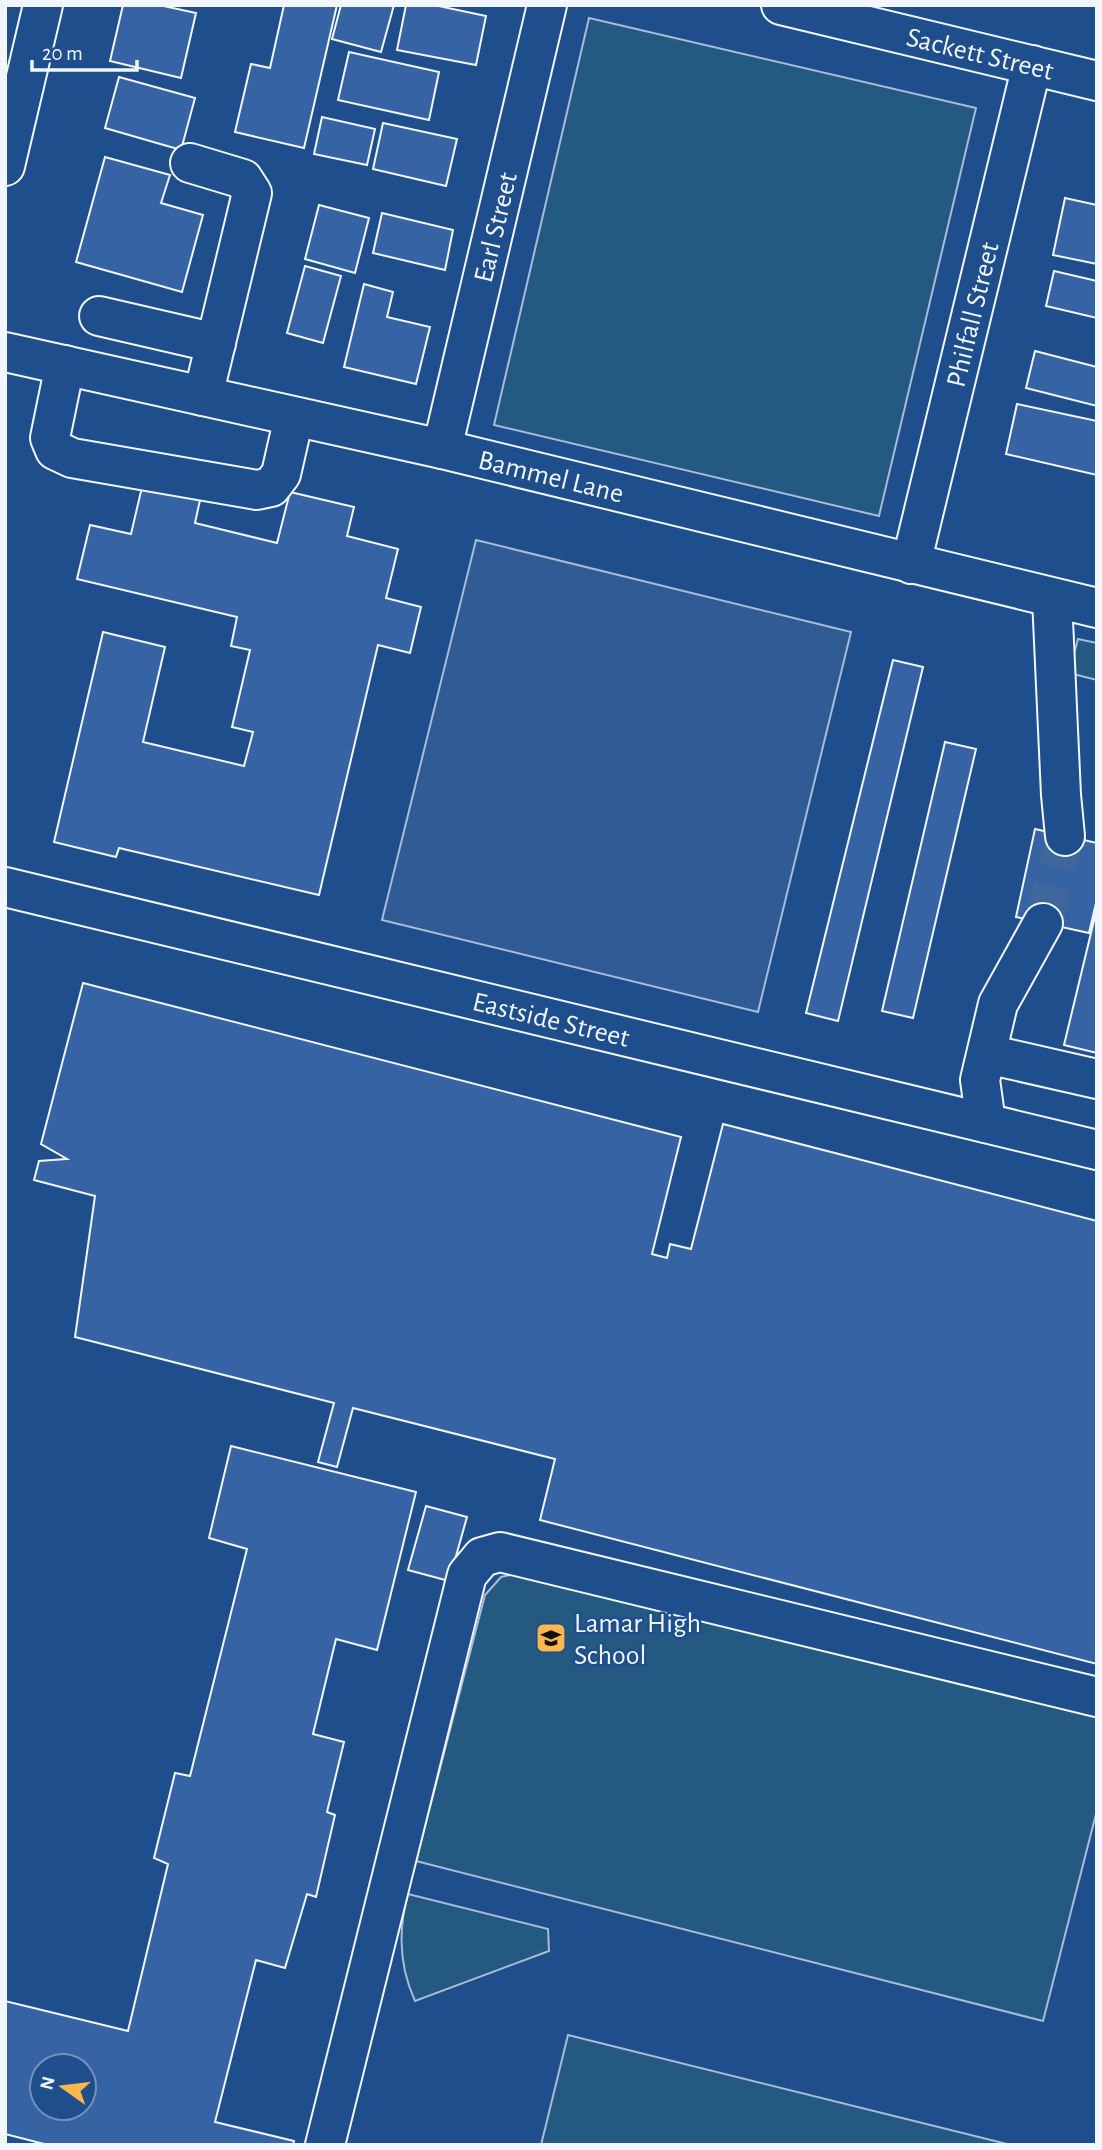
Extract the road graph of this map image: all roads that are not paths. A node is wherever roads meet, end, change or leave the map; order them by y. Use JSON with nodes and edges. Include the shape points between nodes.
{"nodes":[{"id":1,"x":43,"y":5,"type":"edge"},
{"id":2,"x":547,"y":5,"type":"edge"},
{"id":3,"x":780,"y":5,"type":"edge"},
{"id":4,"x":1032,"y":65,"type":"junction"},
{"id":5,"x":1097,"y":81,"type":"edge"},
{"id":6,"x":190,"y":163,"type":"dead end"},
{"id":7,"x":5,"y":166,"type":"edge"},
{"id":8,"x":99,"y":316,"type":"dead end"},
{"id":9,"x":216,"y":343,"type":"junction"},
{"id":10,"x":5,"y":352,"type":"edge"},
{"id":11,"x":65,"y":365,"type":"junction"},
{"id":12,"x":203,"y":396,"type":"junction"},
{"id":13,"x":294,"y":417,"type":"junction"},
{"id":14,"x":442,"y":449,"type":"junction"},
{"id":15,"x":912,"y":564,"type":"junction"},
{"id":16,"x":1052,"y":598,"type":"junction"},
{"id":17,"x":1097,"y":608,"type":"edge"},
{"id":18,"x":1065,"y":836,"type":"tunnel mouth"},
{"id":19,"x":5,"y":887,"type":"edge"},
{"id":20,"x":1043,"y":923,"type":"tunnel mouth"},
{"id":21,"x":986,"y":1054,"type":"junction"},
{"id":22,"x":1097,"y":1079,"type":"edge"},
{"id":23,"x":986,"y":1122,"type":"junction"},
{"id":24,"x":1097,"y":1150,"type":"edge"},
{"id":25,"x":1097,"y":1697,"type":"edge"},
{"id":26,"x":325,"y":2145,"type":"edge"}],
"edges":[{"from":1,"to":7,"type":"street"},
{"from":2,"to":14,"type":"street","name":"Earl Street"},
{"from":3,"to":4,"type":"street","name":"Sackett Street"},
{"from":4,"to":5,"type":"street","name":"Sackett Street"},
{"from":4,"to":15,"type":"street","name":"Philfall Street"},
{"from":6,"to":9,"type":"street","via":[[243,179],[252,193]]},
{"from":8,"to":9,"type":"street"},
{"from":9,"to":12,"type":"street"},
{"from":10,"to":11,"type":"street","name":"Bammel Lane"},
{"from":11,"to":12,"type":"street","name":"Bammel Lane"},
{"from":11,"to":13,"type":"street","via":[[50,438],[55,450],[72,458],[257,490],[271,487],[281,474]]},
{"from":12,"to":13,"type":"street","name":"Bammel Lane"},
{"from":13,"to":14,"type":"street","name":"Bammel Lane"},
{"from":14,"to":15,"type":"street","name":"Bammel Lane"},
{"from":15,"to":16,"type":"street","name":"Bammel Lane"},
{"from":16,"to":17,"type":"street","name":"Bammel Lane"},
{"from":16,"to":18,"type":"street"},
{"from":19,"to":23,"type":"street","name":"Eastside Street"},
{"from":20,"to":21,"type":"street","via":[[998,1004]]},
{"from":21,"to":22,"type":"street"},
{"from":21,"to":23,"type":"street","via":[[980,1080]]},
{"from":23,"to":24,"type":"street","name":"Eastside Street"},
{"from":25,"to":26,"type":"street","via":[[500,1552],[482,1557],[467,1575]]}]}
